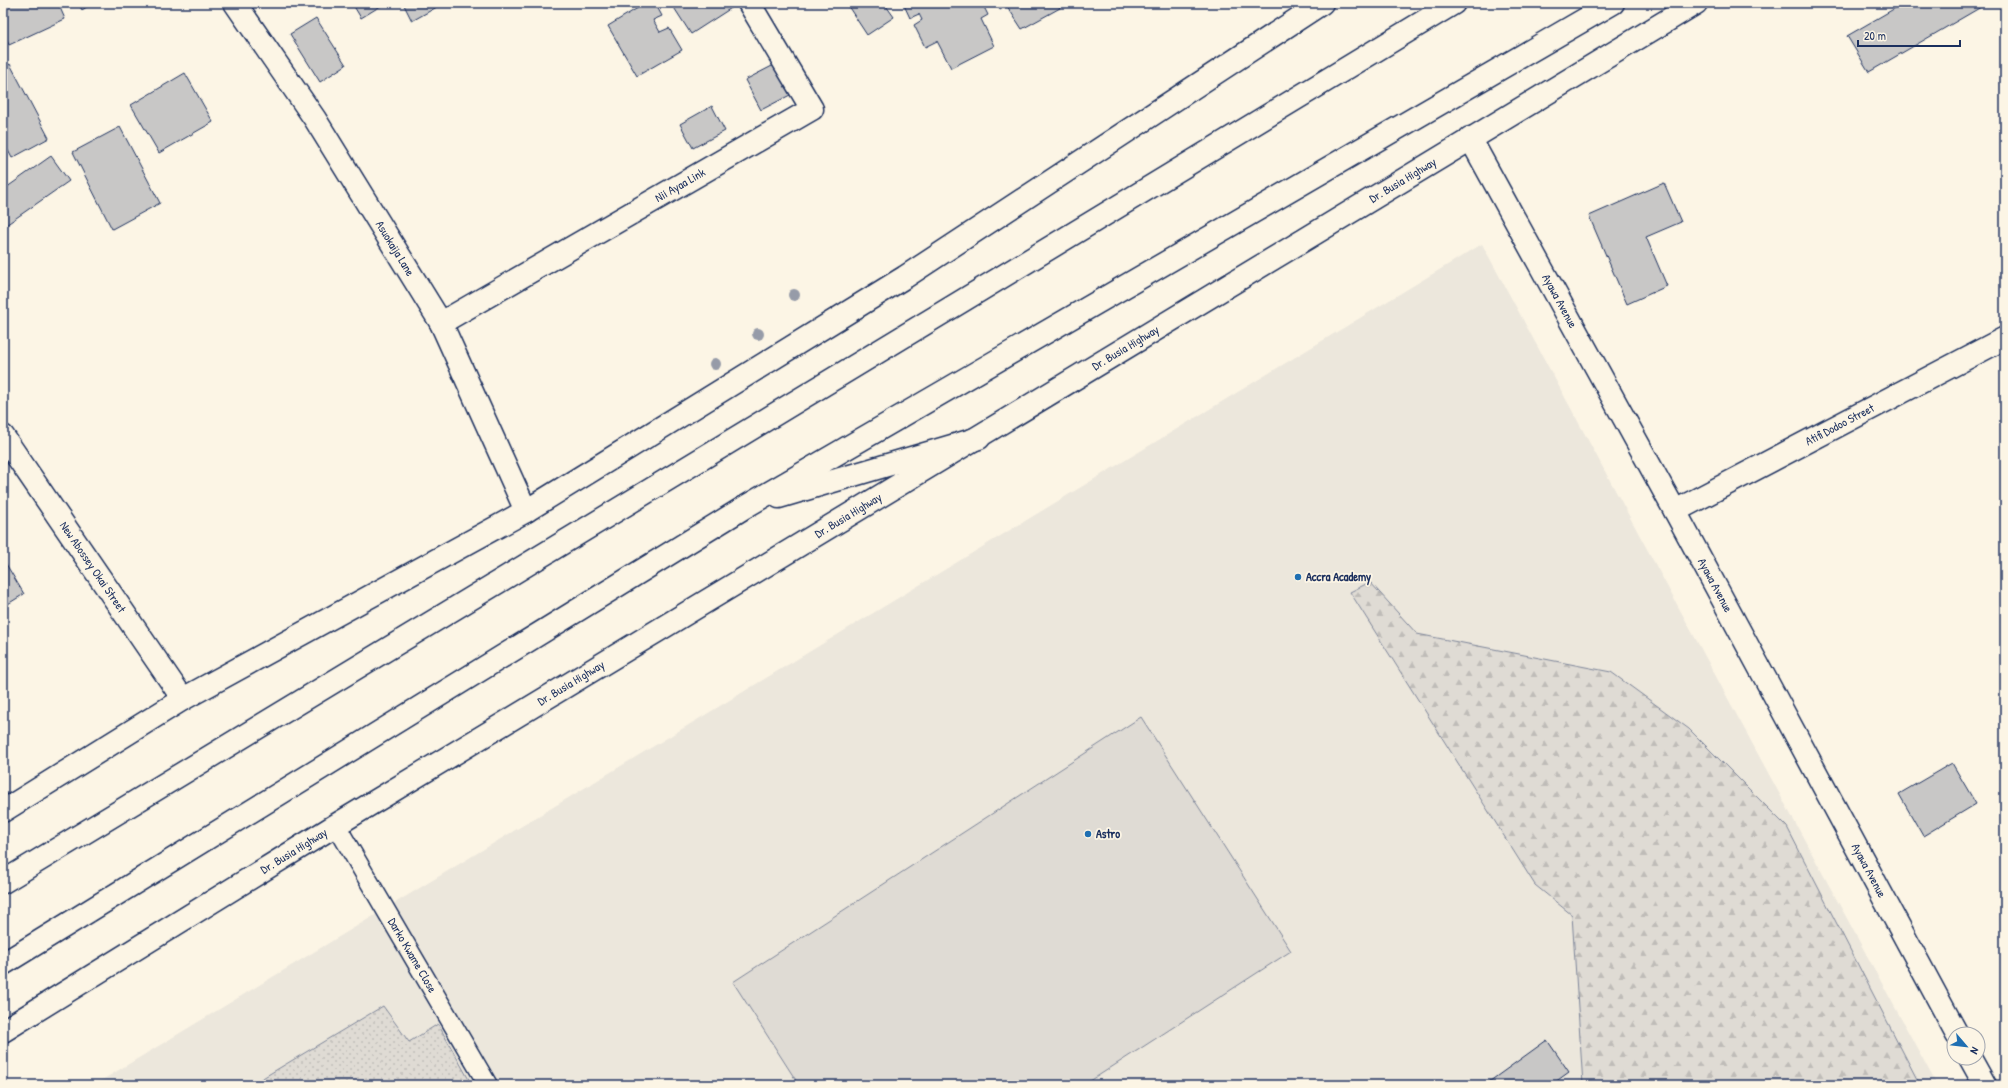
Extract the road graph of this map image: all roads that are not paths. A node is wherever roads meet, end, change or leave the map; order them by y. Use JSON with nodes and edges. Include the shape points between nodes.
{"nodes":[{"id":1,"x":235,"y":3,"type":"edge"},
{"id":2,"x":749,"y":3,"type":"edge"},
{"id":3,"x":1322,"y":3,"type":"edge"},
{"id":4,"x":1454,"y":3,"type":"edge"},
{"id":5,"x":1613,"y":3,"type":"edge"},
{"id":6,"x":1696,"y":3,"type":"edge"},
{"id":7,"x":1470,"y":138,"type":"junction"},
{"id":8,"x":441,"y":323,"type":"junction"},
{"id":9,"x":2005,"y":338,"type":"edge"},
{"id":10,"x":3,"y":436,"type":"edge"},
{"id":11,"x":979,"y":438,"type":"junction"},
{"id":12,"x":745,"y":507,"type":"junction"},
{"id":13,"x":526,"y":511,"type":"junction"},
{"id":14,"x":1675,"y":511,"type":"junction"},
{"id":15,"x":182,"y":699,"type":"junction"},
{"id":16,"x":3,"y":811,"type":"edge"},
{"id":17,"x":336,"y":825,"type":"junction"},
{"id":18,"x":3,"y":882,"type":"edge"},
{"id":19,"x":3,"y":964,"type":"edge"},
{"id":20,"x":1953,"y":1026,"type":"edge"},
{"id":21,"x":3,"y":1031,"type":"edge"},
{"id":22,"x":1974,"y":1066,"type":"edge"},
{"id":23,"x":488,"y":1085,"type":"edge"},
{"id":24,"x":1985,"y":1085,"type":"edge"}],
"edges":[{"from":1,"to":8,"type":"main road","name":"Asuokaija Lane","via":[[315,119]]},
{"from":2,"to":8,"type":"main road","name":"Nii Ayaa Link","via":[[812,109]]},
{"from":3,"to":13,"type":"main road","via":[[905,277]]},
{"from":4,"to":18,"type":"main road"},
{"from":5,"to":12,"type":"main road"},
{"from":6,"to":7,"type":"main road","name":"Dr. Busia Highway"},
{"from":7,"to":11,"type":"main road","name":"Dr. Busia Highway"},
{"from":7,"to":14,"type":"main road","name":"Ayawa Avenue"},
{"from":8,"to":13,"type":"main road","name":"Asuokaija Lane"},
{"from":9,"to":14,"type":"main road","name":"Atifi Dodoo Street"},
{"from":10,"to":15,"type":"main road","name":"New Abossey Okai Street"},
{"from":11,"to":12,"type":"main road"},
{"from":11,"to":17,"type":"main road","name":"Dr. Busia Highway"},
{"from":12,"to":19,"type":"main road"},
{"from":13,"to":15,"type":"main road"},
{"from":14,"to":20,"type":"main road","name":"Ayawa Avenue"},
{"from":15,"to":16,"type":"main road"},
{"from":17,"to":21,"type":"main road","name":"Dr. Busia Highway"},
{"from":17,"to":23,"type":"lane","name":"Darko Kwame Close"},
{"from":22,"to":24,"type":"main road"}]}
